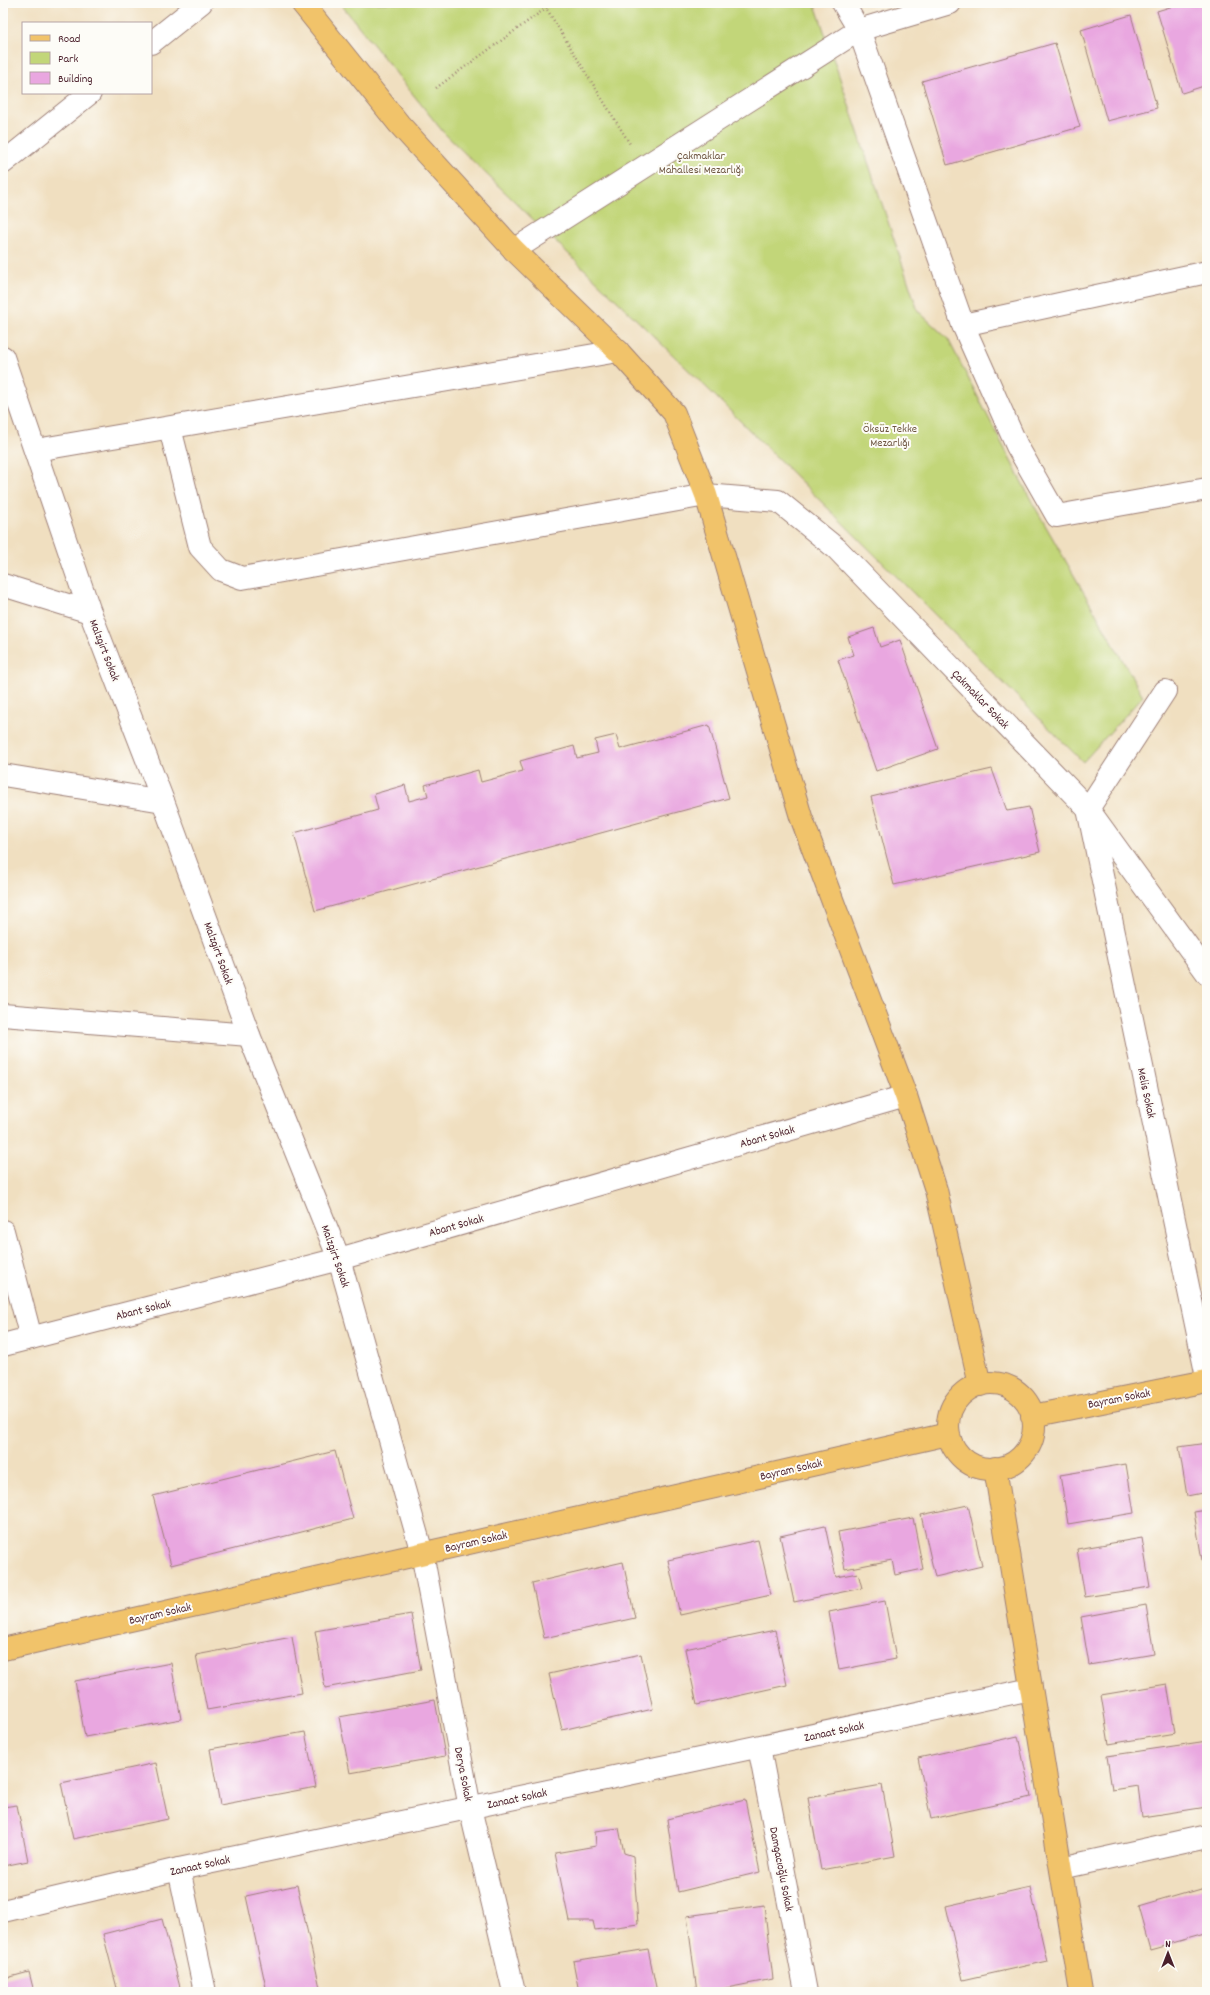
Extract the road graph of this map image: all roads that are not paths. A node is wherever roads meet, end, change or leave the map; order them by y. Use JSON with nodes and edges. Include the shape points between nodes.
{"nodes":[{"id":1,"x":201,"y":3,"type":"edge"},
{"id":2,"x":302,"y":3,"type":"edge"},
{"id":3,"x":843,"y":3,"type":"edge"},
{"id":4,"x":950,"y":3,"type":"edge"},
{"id":5,"x":859,"y":30,"type":"junction"},
{"id":6,"x":152,"y":43,"type":"edge"},
{"id":7,"x":89,"y":94,"type":"edge"},
{"id":8,"x":3,"y":163,"type":"edge"},
{"id":9,"x":514,"y":250,"type":"junction"},
{"id":10,"x":1207,"y":272,"type":"edge"},
{"id":11,"x":963,"y":325,"type":"junction"},
{"id":12,"x":618,"y":351,"type":"junction"},
{"id":13,"x":3,"y":357,"type":"edge"},
{"id":14,"x":170,"y":428,"type":"junction"},
{"id":15,"x":36,"y":450,"type":"junction"},
{"id":16,"x":1207,"y":489,"type":"edge"},
{"id":17,"x":706,"y":495,"type":"junction"},
{"id":18,"x":3,"y":585,"type":"edge"},
{"id":19,"x":90,"y":612,"type":"junction"},
{"id":20,"x":1165,"y":690,"type":"dead end"},
{"id":21,"x":3,"y":775,"type":"edge"},
{"id":22,"x":163,"y":801,"type":"junction"},
{"id":23,"x":1088,"y":809,"type":"junction"},
{"id":24,"x":1207,"y":973,"type":"edge"},
{"id":25,"x":3,"y":1015,"type":"edge"},
{"id":26,"x":249,"y":1035,"type":"junction"},
{"id":27,"x":906,"y":1096,"type":"junction"},
{"id":28,"x":3,"y":1230,"type":"edge"},
{"id":29,"x":339,"y":1259,"type":"junction"},
{"id":30,"x":31,"y":1338,"type":"junction"},
{"id":31,"x":3,"y":1345,"type":"edge"},
{"id":32,"x":1207,"y":1377,"type":"edge"},
{"id":33,"x":1207,"y":1381,"type":"edge"},
{"id":34,"x":980,"y":1385,"type":"junction"},
{"id":35,"x":1032,"y":1416,"type":"junction"},
{"id":36,"x":948,"y":1434,"type":"junction"},
{"id":37,"x":995,"y":1468,"type":"junction"},
{"id":38,"x":422,"y":1554,"type":"junction"},
{"id":39,"x":3,"y":1649,"type":"edge"},
{"id":40,"x":1031,"y":1689,"type":"junction"},
{"id":41,"x":759,"y":1746,"type":"junction"},
{"id":42,"x":470,"y":1808,"type":"junction"},
{"id":43,"x":1207,"y":1836,"type":"edge"},
{"id":44,"x":1061,"y":1868,"type":"junction"},
{"id":45,"x":179,"y":1869,"type":"junction"},
{"id":46,"x":3,"y":1911,"type":"edge"},
{"id":47,"x":206,"y":1992,"type":"edge"},
{"id":48,"x":514,"y":1992,"type":"edge"},
{"id":49,"x":806,"y":1992,"type":"edge"},
{"id":50,"x":1081,"y":1992,"type":"edge"}],
"edges":[{"from":1,"to":6,"type":"street"},
{"from":2,"to":9,"type":"main road","via":[[399,124]]},
{"from":3,"to":5,"type":"street"},
{"from":4,"to":5,"type":"street"},
{"from":5,"to":9,"type":"street"},
{"from":5,"to":11,"type":"street"},
{"from":7,"to":8,"type":"street"},
{"from":9,"to":12,"type":"main road"},
{"from":10,"to":11,"type":"street"},
{"from":11,"to":16,"type":"street","via":[[1017,446],[1056,516]]},
{"from":12,"to":14,"type":"street"},
{"from":12,"to":17,"type":"main road","via":[[674,413]]},
{"from":13,"to":15,"type":"street","name":"Malzgirt Sokak"},
{"from":14,"to":15,"type":"street"},
{"from":14,"to":17,"type":"street","name":"Çakmaklar Sokak","via":[[200,547],[221,570],[242,578]]},
{"from":15,"to":19,"type":"street","name":"Malzgirt Sokak"},
{"from":17,"to":23,"type":"street","name":"Çakmaklar Sokak","via":[[778,501],[820,535],[838,550]]},
{"from":17,"to":27,"type":"main road","via":[[801,817]]},
{"from":18,"to":19,"type":"street"},
{"from":19,"to":22,"type":"street","name":"Malzgirt Sokak"},
{"from":20,"to":23,"type":"street"},
{"from":21,"to":22,"type":"street"},
{"from":22,"to":26,"type":"street","name":"Malzgirt Sokak"},
{"from":23,"to":24,"type":"street","name":"Çakmaklar Sokak"},
{"from":23,"to":32,"type":"street","name":"Melis Sokak"},
{"from":25,"to":26,"type":"street"},
{"from":26,"to":29,"type":"street","name":"Malzgirt Sokak"},
{"from":27,"to":29,"type":"street","name":"Abant Sokak"},
{"from":27,"to":34,"type":"main road","via":[[936,1190]]},
{"from":28,"to":30,"type":"street"},
{"from":29,"to":30,"type":"street","name":"Abant Sokak"},
{"from":29,"to":38,"type":"street","name":"Malzgirt Sokak"},
{"from":30,"to":31,"type":"street","name":"Abant Sokak"},
{"from":33,"to":35,"type":"main road","name":"Bayram Sokak"},
{"from":34,"to":35,"type":"main road","via":[[1000,1384],[1013,1389],[1023,1398]]},
{"from":34,"to":36,"type":"main road","via":[[962,1394],[953,1404],[948,1418]]},
{"from":35,"to":37,"type":"main road","via":[[1033,1435],[1028,1448],[1018,1459]]},
{"from":36,"to":37,"type":"main road","via":[[962,1459],[975,1466]]},
{"from":36,"to":38,"type":"main road","name":"Bayram Sokak"},
{"from":37,"to":40,"type":"main road"},
{"from":38,"to":39,"type":"main road","name":"Bayram Sokak"},
{"from":38,"to":42,"type":"street","name":"Derya Sokak"},
{"from":40,"to":41,"type":"street","name":"Zanaat Sokak"},
{"from":40,"to":44,"type":"main road"},
{"from":41,"to":42,"type":"street","name":"Zanaat Sokak"},
{"from":41,"to":49,"type":"street","name":"Damgacıoğlu Sokak"},
{"from":42,"to":45,"type":"street","name":"Zanaat Sokak"},
{"from":42,"to":48,"type":"street","name":"Derya Sokak"},
{"from":43,"to":44,"type":"street"},
{"from":44,"to":50,"type":"main road"},
{"from":45,"to":46,"type":"street","name":"Zanaat Sokak"},
{"from":45,"to":47,"type":"street"}]}
